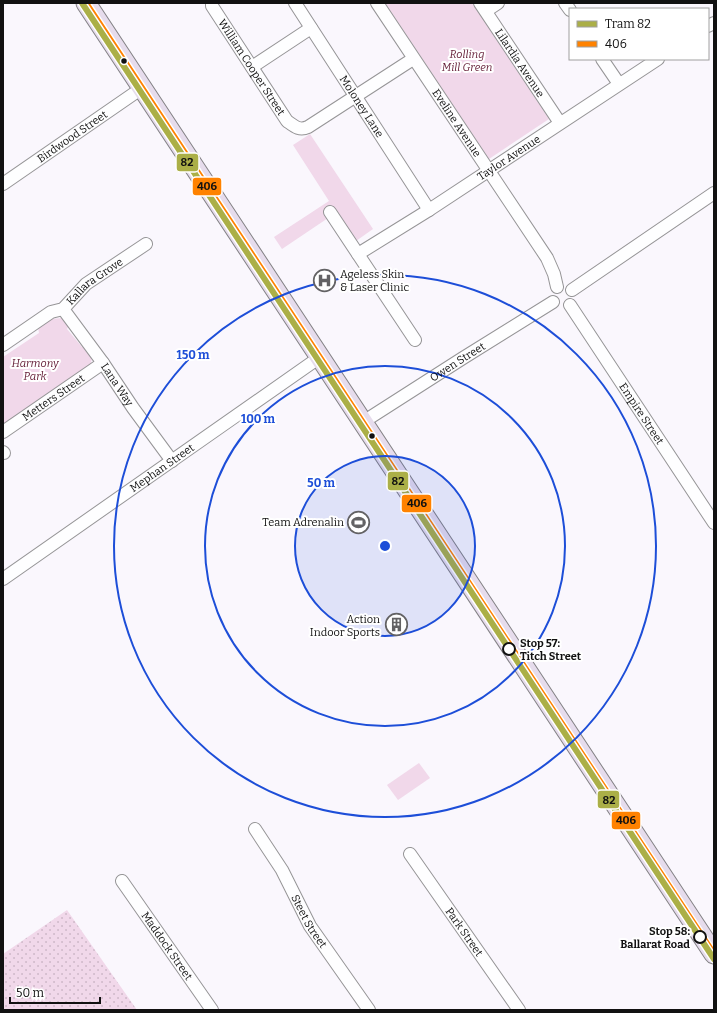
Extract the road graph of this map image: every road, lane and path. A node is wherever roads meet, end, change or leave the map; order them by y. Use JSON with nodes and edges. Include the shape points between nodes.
{"nodes":[{"id":1,"x":86,"y":3,"type":"edge"},
{"id":2,"x":212,"y":3,"type":"edge"},
{"id":3,"x":294,"y":3,"type":"edge"},
{"id":4,"x":377,"y":3,"type":"edge"},
{"id":5,"x":498,"y":3,"type":"edge"},
{"id":6,"x":483,"y":7,"type":"edge"},
{"id":7,"x":311,"y":28,"type":"junction"},
{"id":8,"x":413,"y":59,"type":"junction"},
{"id":9,"x":603,"y":60,"type":"edge"},
{"id":10,"x":656,"y":60,"type":"edge"},
{"id":11,"x":252,"y":66,"type":"junction"},
{"id":12,"x":619,"y":84,"type":"junction"},
{"id":13,"x":142,"y":88,"type":"junction"},
{"id":14,"x":355,"y":96,"type":"junction"},
{"id":15,"x":560,"y":123,"type":"junction"},
{"id":16,"x":489,"y":170,"type":"junction"},
{"id":17,"x":3,"y":184,"type":"edge"},
{"id":18,"x":714,"y":193,"type":"edge"},
{"id":19,"x":429,"y":210,"type":"junction"},
{"id":20,"x":330,"y":212,"type":"dead end"},
{"id":21,"x":146,"y":244,"type":"dead end"},
{"id":22,"x":358,"y":254,"type":"junction"},
{"id":23,"x":557,"y":287,"type":"junction"},
{"id":24,"x":572,"y":290,"type":"junction"},
{"id":25,"x":553,"y":302,"type":"junction"},
{"id":26,"x":570,"y":305,"type":"junction"},
{"id":27,"x":63,"y":309,"type":"junction"},
{"id":28,"x":415,"y":340,"type":"dead end"},
{"id":29,"x":3,"y":345,"type":"edge"},
{"id":30,"x":320,"y":357,"type":"junction"},
{"id":31,"x":103,"y":363,"type":"junction"},
{"id":32,"x":363,"y":422,"type":"junction"},
{"id":33,"x":3,"y":432,"type":"edge"},
{"id":34,"x":172,"y":461,"type":"junction"},
{"id":35,"x":714,"y":522,"type":"edge"},
{"id":36,"x":3,"y":579,"type":"edge"},
{"id":37,"x":255,"y":829,"type":"dead end"},
{"id":38,"x":410,"y":854,"type":"dead end"},
{"id":39,"x":122,"y":881,"type":"dead end"},
{"id":40,"x":714,"y":954,"type":"edge"},
{"id":41,"x":212,"y":1010,"type":"edge"},
{"id":42,"x":369,"y":1010,"type":"edge"},
{"id":43,"x":519,"y":1010,"type":"edge"}],
"edges":[{"from":1,"to":13,"type":"main road"},
{"from":2,"to":11,"type":"street","name":"William Cooper Street"},
{"from":3,"to":7,"type":"street","name":"Moloney Lane"},
{"from":4,"to":8,"type":"street","name":"Eveline Avenue"},
{"from":5,"to":6,"type":"street"},
{"from":6,"to":15,"type":"street","name":"Lilardia Avenue"},
{"from":7,"to":11,"type":"street"},
{"from":7,"to":14,"type":"street","name":"Moloney Lane"},
{"from":8,"to":14,"type":"street"},
{"from":8,"to":16,"type":"street","name":"Eveline Avenue"},
{"from":9,"to":12,"type":"street"},
{"from":10,"to":12,"type":"street","name":"Taylor Avenue"},
{"from":11,"to":14,"type":"street","name":"William Cooper Street","via":[[287,121],[296,128],[308,127]]},
{"from":12,"to":15,"type":"street","name":"Taylor Avenue"},
{"from":13,"to":17,"type":"street","name":"Birdwood Street"},
{"from":13,"to":30,"type":"main road"},
{"from":14,"to":19,"type":"street","name":"Moloney Lane"},
{"from":15,"to":16,"type":"street","name":"Taylor Avenue"},
{"from":16,"to":19,"type":"street","name":"Taylor Avenue"},
{"from":16,"to":23,"type":"street","name":"Eveline Avenue","via":[[546,258]]},
{"from":18,"to":24,"type":"street"},
{"from":19,"to":22,"type":"street","name":"Taylor Avenue"},
{"from":20,"to":22,"type":"street"},
{"from":21,"to":27,"type":"street","name":"Kallara Grove","via":[[86,284]]},
{"from":22,"to":28,"type":"street"},
{"from":23,"to":24,"type":"street","via":[[563,285]]},
{"from":23,"to":25,"type":"street","via":[[552,292]]},
{"from":24,"to":26,"type":"street","via":[[574,296]]},
{"from":25,"to":26,"type":"street","via":[[559,306]]},
{"from":25,"to":32,"type":"street","name":"Owen Street"},
{"from":26,"to":35,"type":"street","name":"Empire Street"},
{"from":27,"to":29,"type":"street","name":"Kallara Grove","via":[[51,312]]},
{"from":27,"to":31,"type":"street","name":"Lana Way"},
{"from":30,"to":32,"type":"main road"},
{"from":30,"to":34,"type":"street","name":"Mephan Street"},
{"from":31,"to":33,"type":"street","name":"Metters Street"},
{"from":31,"to":34,"type":"street","name":"Lana Way"},
{"from":32,"to":40,"type":"main road"},
{"from":34,"to":36,"type":"street","name":"Mephan Street"},
{"from":37,"to":42,"type":"street","name":"Steet Street","via":[[282,870],[310,926]]},
{"from":38,"to":43,"type":"street","name":"Park Street"},
{"from":39,"to":41,"type":"street","name":"Maddock Street"}]}
